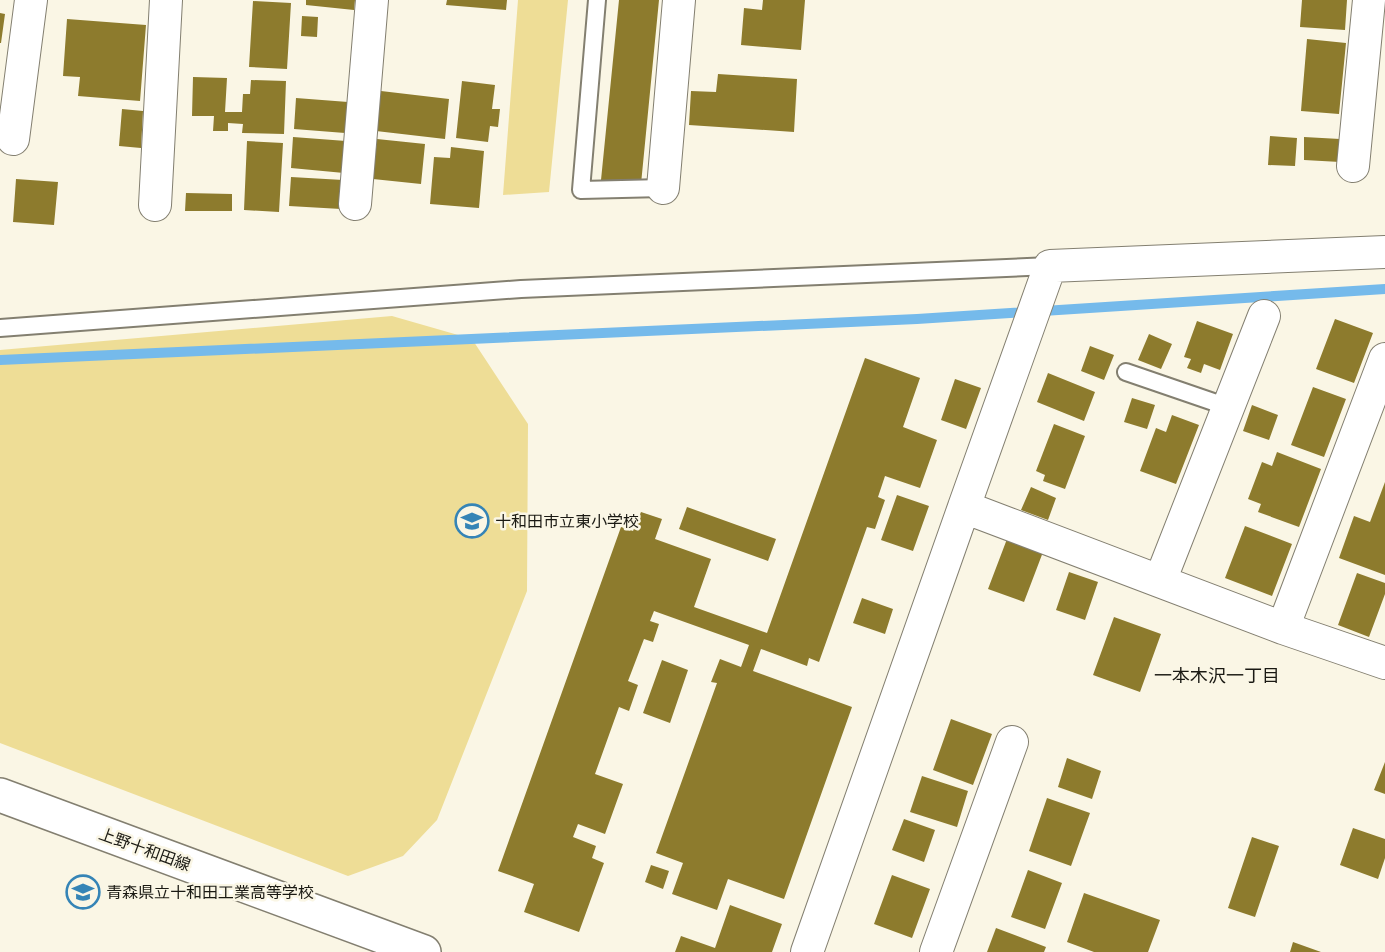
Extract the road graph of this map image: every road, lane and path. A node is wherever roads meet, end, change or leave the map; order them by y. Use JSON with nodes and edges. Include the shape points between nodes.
{"nodes":[{"id":1,"x":31,"y":0,"type":"edge"},
{"id":2,"x":166,"y":0,"type":"edge"},
{"id":3,"x":372,"y":0,"type":"edge"},
{"id":4,"x":597,"y":0,"type":"edge"},
{"id":5,"x":679,"y":0,"type":"edge"},
{"id":6,"x":1369,"y":0,"type":"edge"},
{"id":7,"x":13,"y":139,"type":"dead end"},
{"id":8,"x":1353,"y":166,"type":"dead end"},
{"id":9,"x":663,"y":188,"type":"joint"},
{"id":10,"x":355,"y":204,"type":"dead end"},
{"id":11,"x":156,"y":205,"type":"dead end"},
{"id":12,"x":1385,"y":252,"type":"edge"},
{"id":13,"x":1050,"y":266,"type":"junction"},
{"id":14,"x":1264,"y":316,"type":"dead end"},
{"id":15,"x":0,"y":328,"type":"edge"},
{"id":16,"x":1385,"y":359,"type":"edge"},
{"id":17,"x":1126,"y":372,"type":"dead end"},
{"id":18,"x":1228,"y":407,"type":"junction"},
{"id":19,"x":964,"y":507,"type":"junction"},
{"id":20,"x":1160,"y":581,"type":"junction"},
{"id":21,"x":1283,"y":628,"type":"junction"},
{"id":22,"x":1385,"y":663,"type":"edge"},
{"id":23,"x":1012,"y":742,"type":"dead end"},
{"id":24,"x":0,"y":795,"type":"edge"},
{"id":25,"x":424,"y":952,"type":"edge"},
{"id":26,"x":807,"y":952,"type":"edge"},
{"id":27,"x":936,"y":952,"type":"edge"}],
"edges":[{"from":1,"to":7,"type":"street"},
{"from":2,"to":11,"type":"street"},
{"from":3,"to":10,"type":"street"},
{"from":4,"to":9,"type":"lane","via":[[581,190]]},
{"from":5,"to":9,"type":"street"},
{"from":6,"to":8,"type":"street"},
{"from":12,"to":13,"type":"street"},
{"from":13,"to":15,"type":"lane","via":[[521,289]]},
{"from":13,"to":19,"type":"street"},
{"from":14,"to":18,"type":"street"},
{"from":16,"to":21,"type":"street"},
{"from":17,"to":18,"type":"lane"},
{"from":18,"to":20,"type":"street"},
{"from":19,"to":20,"type":"street"},
{"from":19,"to":26,"type":"street"},
{"from":20,"to":21,"type":"street"},
{"from":21,"to":22,"type":"street"},
{"from":23,"to":27,"type":"street"},
{"from":24,"to":25,"type":"main road","name":"上野十和田線"}]}
